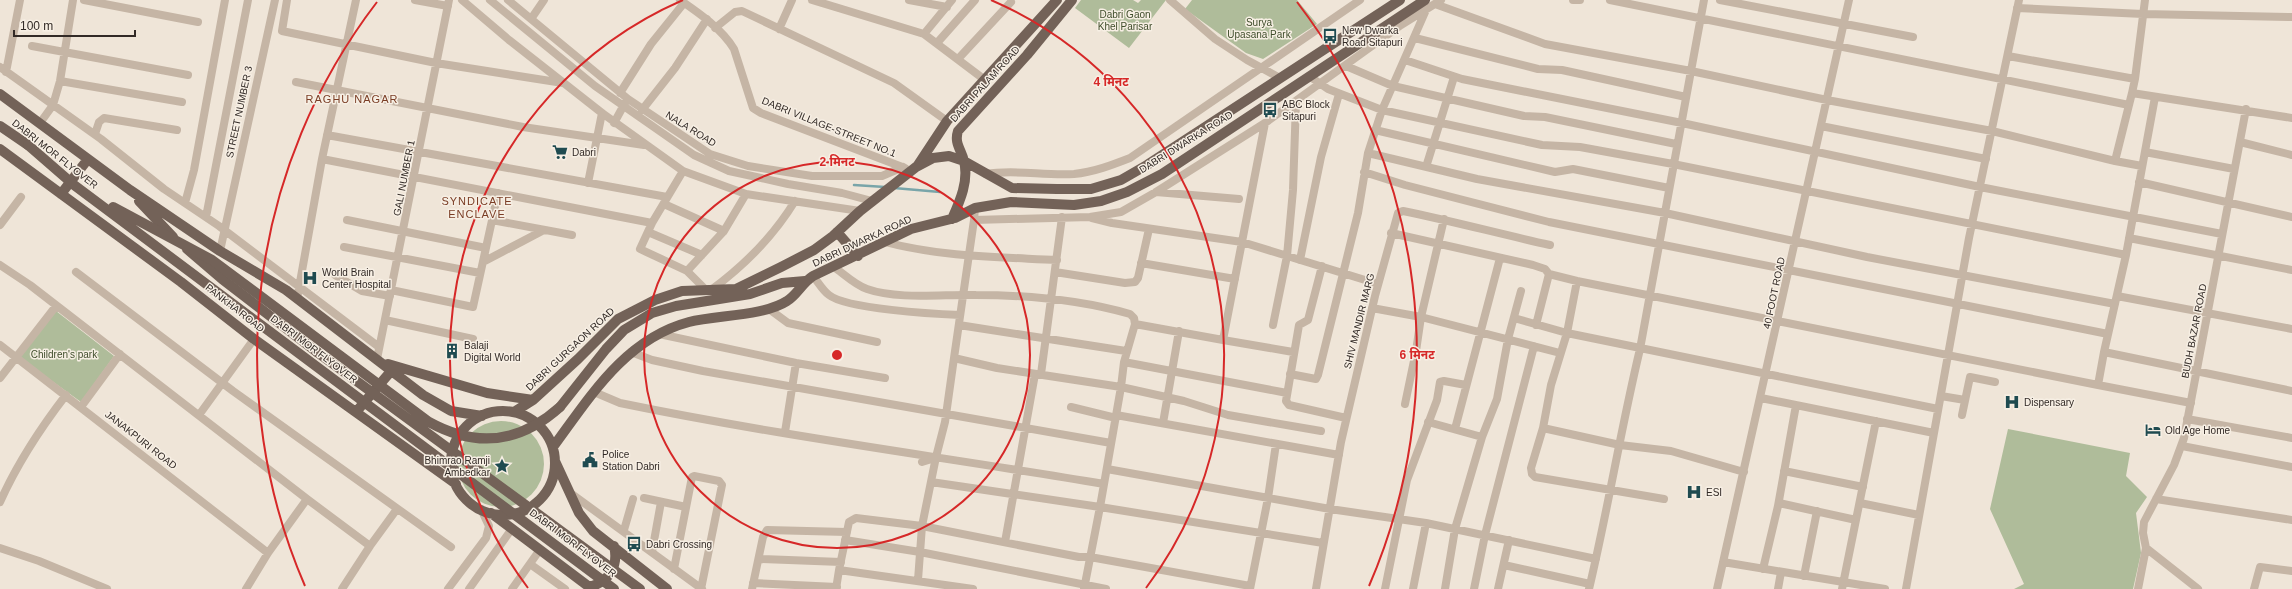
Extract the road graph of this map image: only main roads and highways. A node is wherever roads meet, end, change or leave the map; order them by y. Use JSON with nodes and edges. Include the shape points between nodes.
{"nodes":[{"id":1,"x":1057,"y":0,"type":"edge"},
{"id":2,"x":1072,"y":0,"type":"edge"},
{"id":3,"x":1400,"y":0,"type":"edge"},
{"id":4,"x":1426,"y":5,"type":"edge"},
{"id":5,"x":0,"y":94,"type":"edge"},
{"id":6,"x":0,"y":126,"type":"edge"},
{"id":7,"x":0,"y":149,"type":"edge"},
{"id":8,"x":89,"y":160,"type":"junction"},
{"id":9,"x":964,"y":161,"type":"junction"},
{"id":10,"x":909,"y":170,"type":"junction"},
{"id":11,"x":74,"y":185,"type":"junction"},
{"id":12,"x":130,"y":190,"type":"junction"},
{"id":13,"x":63,"y":195,"type":"junction"},
{"id":14,"x":952,"y":219,"type":"junction"},
{"id":15,"x":838,"y":232,"type":"junction"},
{"id":16,"x":858,"y":256,"type":"junction"},
{"id":17,"x":809,"y":279,"type":"junction"},
{"id":18,"x":379,"y":360,"type":"junction"},
{"id":19,"x":392,"y":370,"type":"junction"},
{"id":20,"x":532,"y":400,"type":"junction"},
{"id":21,"x":356,"y":412,"type":"junction"},
{"id":22,"x":514,"y":412,"type":"junction"},
{"id":23,"x":482,"y":416,"type":"junction"},
{"id":24,"x":553,"y":447,"type":"junction"},
{"id":25,"x":556,"y":461,"type":"junction"},
{"id":26,"x":456,"y":484,"type":"junction"},
{"id":27,"x":486,"y":511,"type":"junction"},
{"id":28,"x":614,"y":546,"type":"junction"},
{"id":29,"x":590,"y":588,"type":"edge"},
{"id":30,"x":614,"y":589,"type":"edge"},
{"id":31,"x":640,"y":589,"type":"edge"},
{"id":32,"x":667,"y":589,"type":"edge"}],
"edges":[{"from":1,"to":10,"type":"main road","name":"DABRI PALAM ROAD","via":[[948,121]]},
{"from":2,"to":9,"type":"main road","name":"DABRI PALAM ROAD","via":[[1027,55],[958,131],[955,139]]},
{"from":3,"to":9,"type":"main road","name":"DABRI DWARKA ROAD","via":[[1121,180],[1091,189],[1012,188]]},
{"from":4,"to":14,"type":"main road","name":"DABRI DWARKA ROAD","via":[[1309,76],[1162,174],[1127,192],[1101,201],[1074,204],[1011,202],[975,208]]},
{"from":5,"to":8,"type":"main road"},
{"from":6,"to":11,"type":"main road","name":"DABRI MOR FLYOVER","bridge":true,"via":[[28,145]]},
{"from":7,"to":13,"type":"main road","name":"PANKHA ROAD"},
{"from":8,"to":12,"type":"main road"},
{"from":8,"to":13,"type":"main road"},
{"from":9,"to":10,"type":"main road","name":"DABRI DWARKA ROAD","via":[[949,156],[933,158]]},
{"from":9,"to":14,"type":"main road","name":"DABRI PALAM ROAD","via":[[965,179],[961,200]]},
{"from":10,"to":15,"type":"main road","name":"DABRI GURGAON ROAD"},
{"from":11,"to":17,"type":"main road","bridge":true,"via":[[212,260],[429,422],[474,438],[497,438],[520,433],[548,418],[624,330],[652,313],[676,306],[750,294],[782,283]]},
{"from":11,"to":30,"type":"main road","name":"DABRI MOR FLYOVER","bridge":true},
{"from":12,"to":18,"type":"main road","via":[[220,251],[296,298]]},
{"from":12,"to":31,"type":"main road","name":"DABRI MOR FLYOVER","bridge":true,"via":[[163,228],[222,279],[317,352]]},
{"from":13,"to":21,"type":"main road","name":"PANKHA ROAD","via":[[254,339]]},
{"from":14,"to":16,"type":"main road","name":"DABRI DWARKA ROAD","via":[[911,229]]},
{"from":15,"to":16,"type":"main road"},
{"from":15,"to":20,"type":"main road","name":"DABRI GURGAON ROAD","via":[[814,250],[736,289],[682,291],[655,300],[618,318],[578,359]]},
{"from":16,"to":17,"type":"main road","name":"DABRI DWARKA ROAD"},
{"from":17,"to":24,"type":"main road","name":"DABRI DWARKA ROAD","via":[[788,301],[769,309],[689,322],[660,334],[631,352],[594,392]]},
{"from":18,"to":19,"type":"main road"},
{"from":18,"to":20,"type":"main road","via":[[487,393]]},
{"from":19,"to":21,"type":"main road"},
{"from":19,"to":23,"type":"main road","via":[[423,395],[451,411]]},
{"from":20,"to":22,"type":"main road","name":"DABRI GURGAON ROAD"},
{"from":21,"to":26,"type":"main road","name":"PANKHA ROAD"},
{"from":22,"to":23,"type":"main road"},
{"from":22,"to":24,"type":"main road","via":[[539,425]]},
{"from":23,"to":26,"type":"main road","via":[[466,427],[455,445],[451,465]]},
{"from":24,"to":25,"type":"main road"},
{"from":25,"to":27,"type":"main road","via":[[547,491],[532,506],[512,514]]},
{"from":25,"to":28,"type":"main road","via":[[579,514],[593,531]]},
{"from":26,"to":27,"type":"main road","via":[[466,499]]},
{"from":27,"to":29,"type":"main road"},
{"from":28,"to":29,"type":"main road","via":[[616,560],[611,573],[602,582]]},
{"from":28,"to":32,"type":"main road"}]}
